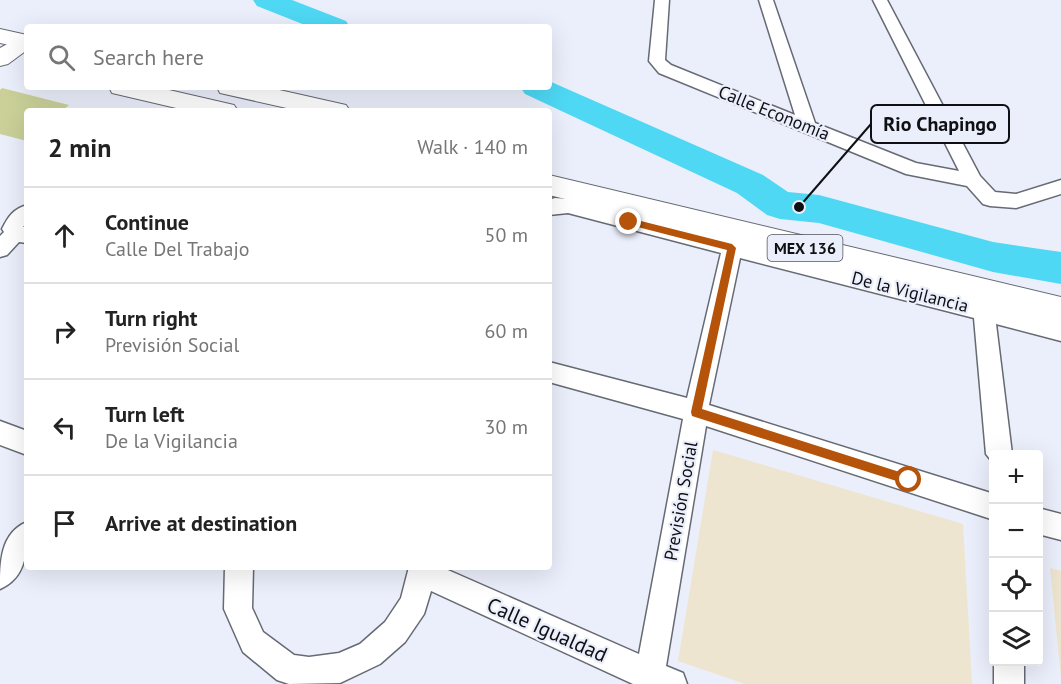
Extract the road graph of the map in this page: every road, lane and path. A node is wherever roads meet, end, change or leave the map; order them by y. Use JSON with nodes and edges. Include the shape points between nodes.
{"nodes":[{"id":1,"x":662,"y":0,"type":"edge"},
{"id":2,"x":766,"y":0,"type":"edge"},
{"id":3,"x":880,"y":0,"type":"edge"},
{"id":4,"x":0,"y":36,"type":"edge"},
{"id":5,"x":24,"y":49,"type":"edge"},
{"id":6,"x":24,"y":51,"type":"edge"},
{"id":7,"x":0,"y":59,"type":"edge"},
{"id":8,"x":134,"y":90,"type":"edge"},
{"id":9,"x":243,"y":90,"type":"edge"},
{"id":10,"x":212,"y":108,"type":"edge"},
{"id":11,"x":324,"y":108,"type":"edge"},
{"id":12,"x":808,"y":127,"type":"junction"},
{"id":13,"x":552,"y":166,"type":"edge"},
{"id":14,"x":973,"y":180,"type":"junction"},
{"id":15,"x":552,"y":186,"type":"edge"},
{"id":16,"x":1061,"y":187,"type":"edge"},
{"id":17,"x":552,"y":208,"type":"edge"},
{"id":18,"x":17,"y":223,"type":"edge"},
{"id":19,"x":732,"y":248,"type":"junction"},
{"id":20,"x":0,"y":249,"type":"edge"},
{"id":21,"x":1061,"y":286,"type":"edge"},
{"id":22,"x":1061,"y":310,"type":"edge"},
{"id":23,"x":984,"y":311,"type":"junction"},
{"id":24,"x":1061,"y":331,"type":"edge"},
{"id":25,"x":552,"y":373,"type":"edge"},
{"id":26,"x":696,"y":412,"type":"junction"},
{"id":27,"x":0,"y":433,"type":"edge"},
{"id":28,"x":24,"y":442,"type":"edge"},
{"id":29,"x":999,"y":450,"type":"edge"},
{"id":30,"x":989,"y":506,"type":"edge"},
{"id":31,"x":1043,"y":522,"type":"edge"},
{"id":32,"x":1061,"y":527,"type":"edge"},
{"id":33,"x":24,"y":539,"type":"edge"},
{"id":34,"x":239,"y":570,"type":"edge"},
{"id":35,"x":423,"y":570,"type":"edge"},
{"id":36,"x":0,"y":575,"type":"edge"},
{"id":37,"x":1009,"y":666,"type":"edge"},
{"id":38,"x":284,"y":676,"type":"edge"},
{"id":39,"x":657,"y":681,"type":"edge"},
{"id":40,"x":1009,"y":684,"type":"edge"}],
"edges":[{"from":1,"to":12,"type":"street","name":"Calle Economía","via":[[657,61],[665,69]]},
{"from":2,"to":12,"type":"street"},
{"from":3,"to":14,"type":"street"},
{"from":4,"to":5,"type":"highway"},
{"from":6,"to":7,"type":"highway"},
{"from":8,"to":10,"type":"highway"},
{"from":9,"to":11,"type":"highway"},
{"from":12,"to":14,"type":"street","name":"Calle Economía","via":[[913,169]]},
{"from":13,"to":21,"type":"highway","number":"MEX 136"},
{"from":14,"to":16,"type":"street","via":[[990,199],[1016,201]]},
{"from":15,"to":22,"type":"highway","number":"MEX 136"},
{"from":17,"to":19,"type":"street","name":"De la Vigilancia","via":[[568,206]]},
{"from":18,"to":20,"type":"street"},
{"from":19,"to":23,"type":"street","name":"De la Vigilancia"},
{"from":19,"to":26,"type":"street","name":"Previsión Social"},
{"from":23,"to":24,"type":"street","name":"De la Vigilancia"},
{"from":23,"to":29,"type":"street"},
{"from":25,"to":26,"type":"street"},
{"from":26,"to":30,"type":"street"},
{"from":26,"to":39,"type":"street","name":"Previsión Social"},
{"from":27,"to":28,"type":"street"},
{"from":31,"to":32,"type":"street"},
{"from":33,"to":36,"type":"street"},
{"from":34,"to":38,"type":"street","via":[[238,609],[253,642]]},
{"from":35,"to":38,"type":"street","via":[[414,604],[395,632],[370,654],[340,668]]},
{"from":35,"to":39,"type":"street","name":"Calle Igualdad"},
{"from":37,"to":40,"type":"street"}]}
